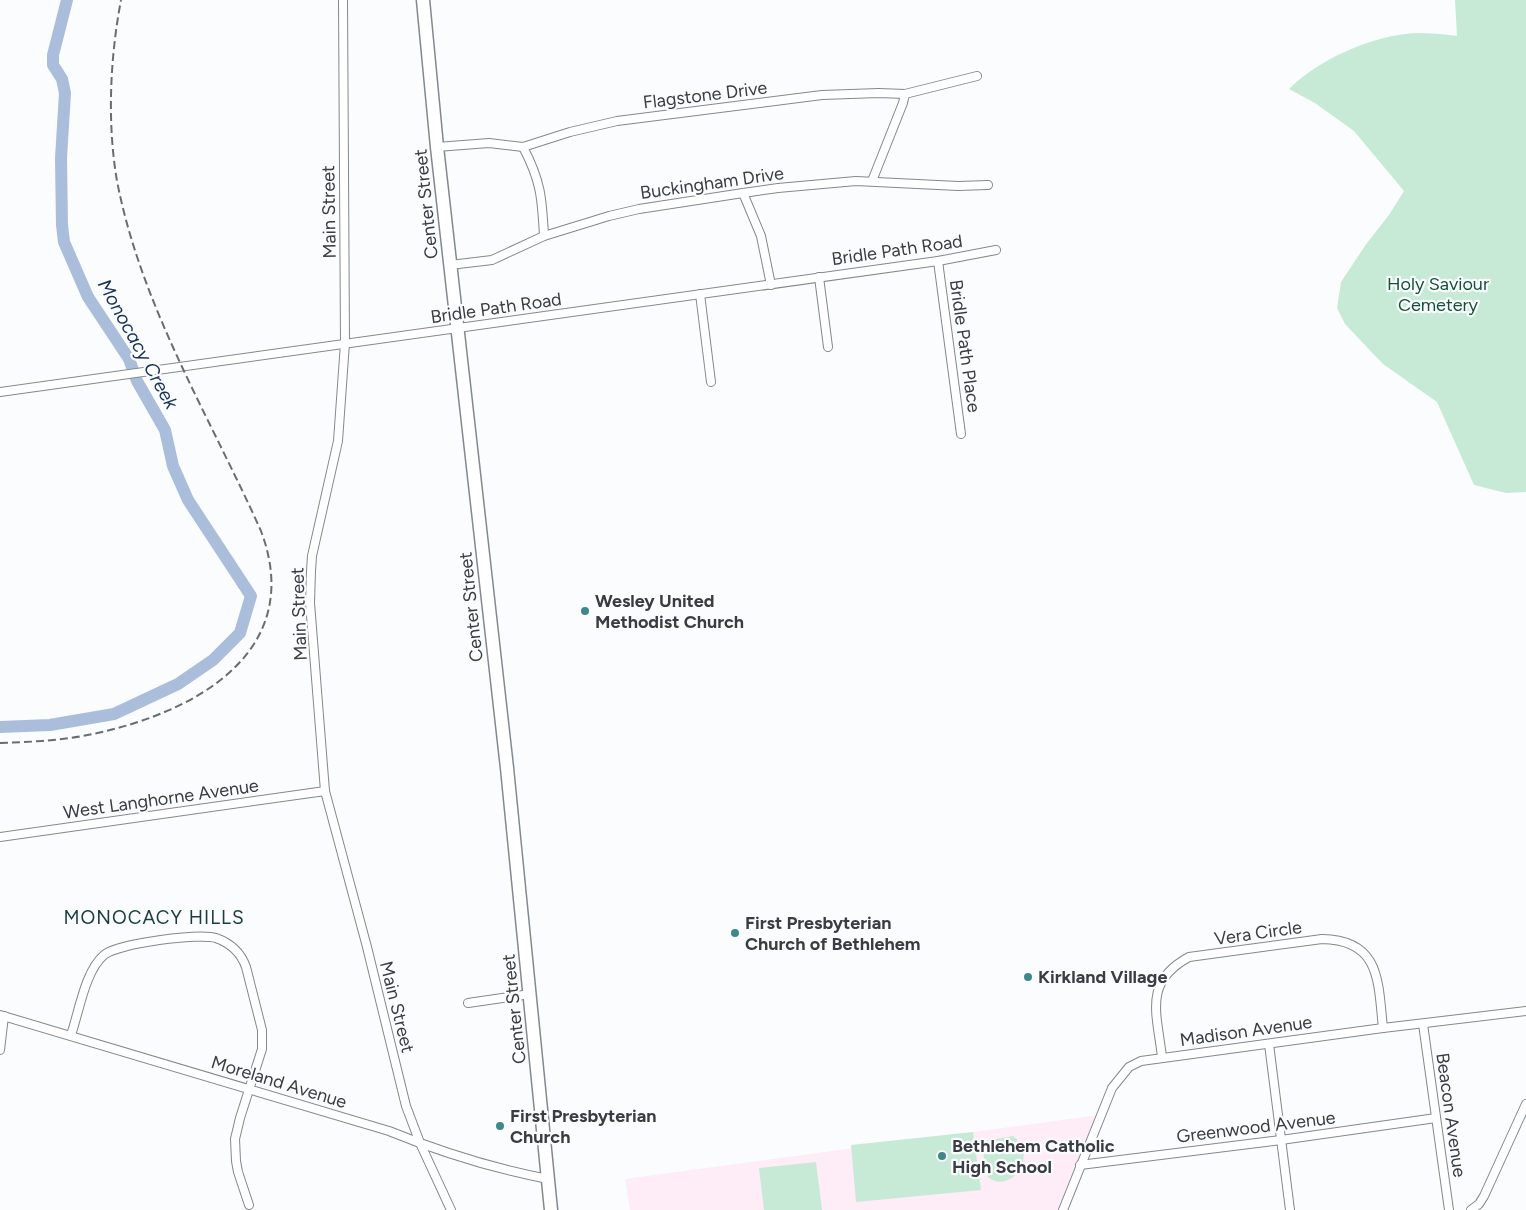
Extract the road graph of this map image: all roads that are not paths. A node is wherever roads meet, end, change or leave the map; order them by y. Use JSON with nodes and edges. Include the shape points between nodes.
{"nodes":[{"id":1,"x":343,"y":0,"type":"edge"},
{"id":2,"x":423,"y":0,"type":"edge"},
{"id":3,"x":977,"y":76,"type":"dead end"},
{"id":4,"x":905,"y":94,"type":"junction"},
{"id":5,"x":437,"y":147,"type":"junction"},
{"id":6,"x":523,"y":147,"type":"junction"},
{"id":7,"x":872,"y":181,"type":"junction"},
{"id":8,"x":988,"y":185,"type":"dead end"},
{"id":9,"x":743,"y":193,"type":"junction"},
{"id":10,"x":544,"y":236,"type":"junction"},
{"id":11,"x":996,"y":250,"type":"dead end"},
{"id":12,"x":938,"y":261,"type":"junction"},
{"id":13,"x":450,"y":265,"type":"junction"},
{"id":14,"x":819,"y":277,"type":"junction"},
{"id":15,"x":771,"y":285,"type":"junction"},
{"id":16,"x":700,"y":294,"type":"junction"},
{"id":17,"x":457,"y":328,"type":"junction"},
{"id":18,"x":345,"y":343,"type":"junction"},
{"id":19,"x":828,"y":347,"type":"dead end"},
{"id":20,"x":711,"y":382,"type":"dead end"},
{"id":21,"x":0,"y":392,"type":"edge"},
{"id":22,"x":961,"y":434,"type":"dead end"},
{"id":23,"x":325,"y":792,"type":"junction"},
{"id":24,"x":0,"y":837,"type":"edge"},
{"id":25,"x":530,"y":994,"type":"junction"},
{"id":26,"x":468,"y":1004,"type":"dead end"},
{"id":27,"x":1526,"y":1011,"type":"edge"},
{"id":28,"x":2,"y":1015,"type":"edge"},
{"id":29,"x":1424,"y":1024,"type":"junction"},
{"id":30,"x":1383,"y":1028,"type":"junction"},
{"id":31,"x":71,"y":1036,"type":"junction"},
{"id":32,"x":1269,"y":1044,"type":"junction"},
{"id":33,"x":0,"y":1050,"type":"edge"},
{"id":34,"x":1162,"y":1057,"type":"junction"},
{"id":35,"x":249,"y":1088,"type":"junction"},
{"id":36,"x":1526,"y":1104,"type":"edge"},
{"id":37,"x":1436,"y":1118,"type":"junction"},
{"id":38,"x":1281,"y":1140,"type":"junction"},
{"id":39,"x":420,"y":1143,"type":"junction"},
{"id":40,"x":1080,"y":1165,"type":"junction"},
{"id":41,"x":548,"y":1179,"type":"junction"},
{"id":42,"x":250,"y":1205,"type":"dead end"},
{"id":43,"x":451,"y":1210,"type":"edge"},
{"id":44,"x":552,"y":1210,"type":"edge"},
{"id":45,"x":1063,"y":1210,"type":"edge"},
{"id":46,"x":1290,"y":1210,"type":"edge"},
{"id":47,"x":1449,"y":1210,"type":"edge"},
{"id":48,"x":1471,"y":1210,"type":"edge"}],
"edges":[{"from":1,"to":18,"type":"street","name":"Main Street"},
{"from":2,"to":5,"type":"main road","name":"Center Street"},
{"from":3,"to":4,"type":"street","name":"Flagstone Drive"},
{"from":4,"to":6,"type":"street","name":"Flagstone Drive","via":[[822,95],[617,122]]},
{"from":4,"to":7,"type":"street"},
{"from":5,"to":6,"type":"street","name":"Flagstone Drive","via":[[489,143]]},
{"from":5,"to":13,"type":"main road","name":"Center Street"},
{"from":6,"to":10,"type":"street","via":[[539,182]]},
{"from":7,"to":8,"type":"street","name":"Buckingham Drive"},
{"from":7,"to":9,"type":"street","name":"Buckingham Drive","via":[[843,181]]},
{"from":9,"to":10,"type":"street","name":"Buckingham Drive","via":[[638,209]]},
{"from":9,"to":15,"type":"street","via":[[758,228]]},
{"from":10,"to":13,"type":"street","name":"Buckingham Drive","via":[[492,260]]},
{"from":11,"to":12,"type":"street","name":"Bridle Path Road"},
{"from":12,"to":14,"type":"street","name":"Bridle Path Road"},
{"from":12,"to":22,"type":"street","name":"Bridle Path Place"},
{"from":13,"to":17,"type":"main road","name":"Center Street"},
{"from":14,"to":15,"type":"street","name":"Bridle Path Road"},
{"from":14,"to":19,"type":"street"},
{"from":15,"to":16,"type":"street","name":"Bridle Path Road"},
{"from":16,"to":17,"type":"street","name":"Bridle Path Road"},
{"from":16,"to":20,"type":"street"},
{"from":17,"to":18,"type":"street","name":"Bridle Path Road"},
{"from":17,"to":25,"type":"main road","name":"Center Street"},
{"from":18,"to":21,"type":"street","name":"Bridle Path Road"},
{"from":18,"to":23,"type":"street","name":"Main Street","via":[[338,442],[310,571]]},
{"from":23,"to":24,"type":"street","name":"West Langhorne Avenue"},
{"from":23,"to":39,"type":"street","name":"Main Street","via":[[406,1106]]},
{"from":25,"to":26,"type":"street"},
{"from":25,"to":41,"type":"main road","name":"Center Street"},
{"from":27,"to":29,"type":"street","name":"Madison Avenue"},
{"from":28,"to":31,"type":"street","name":"Moreland Avenue"},
{"from":28,"to":33,"type":"street"},
{"from":29,"to":30,"type":"street","name":"Madison Avenue"},
{"from":29,"to":37,"type":"street","name":"Beacon Avenue"},
{"from":30,"to":32,"type":"street","name":"Madison Avenue"},
{"from":30,"to":34,"type":"street","name":"Vera Circle","via":[[1378,975],[1367,956],[1346,942],[1312,940],[1189,957],[1175,965],[1157,989]]},
{"from":31,"to":35,"type":"street","name":"Moreland Avenue"},
{"from":31,"to":35,"type":"street","via":[[89,976],[105,955],[126,946],[204,936],[218,939],[243,959],[262,1030],[262,1049]]},
{"from":32,"to":34,"type":"street","name":"Madison Avenue"},
{"from":32,"to":38,"type":"street"},
{"from":34,"to":40,"type":"street","name":"Madison Avenue","via":[[1141,1061],[1121,1075],[1112,1088]]},
{"from":35,"to":39,"type":"street","name":"Moreland Avenue"},
{"from":35,"to":42,"type":"street","via":[[235,1150],[238,1172]]},
{"from":36,"to":48,"type":"street","via":[[1484,1196]]},
{"from":37,"to":38,"type":"street","name":"Greenwood Avenue"},
{"from":37,"to":47,"type":"street","name":"Beacon Avenue"},
{"from":38,"to":40,"type":"street","name":"Greenwood Avenue"},
{"from":38,"to":46,"type":"street"},
{"from":39,"to":41,"type":"street","name":"Moreland Avenue"},
{"from":39,"to":43,"type":"street","name":"Main Street"},
{"from":40,"to":45,"type":"street","name":"Madison Avenue"},
{"from":41,"to":44,"type":"main road","name":"Center Street"}]}
